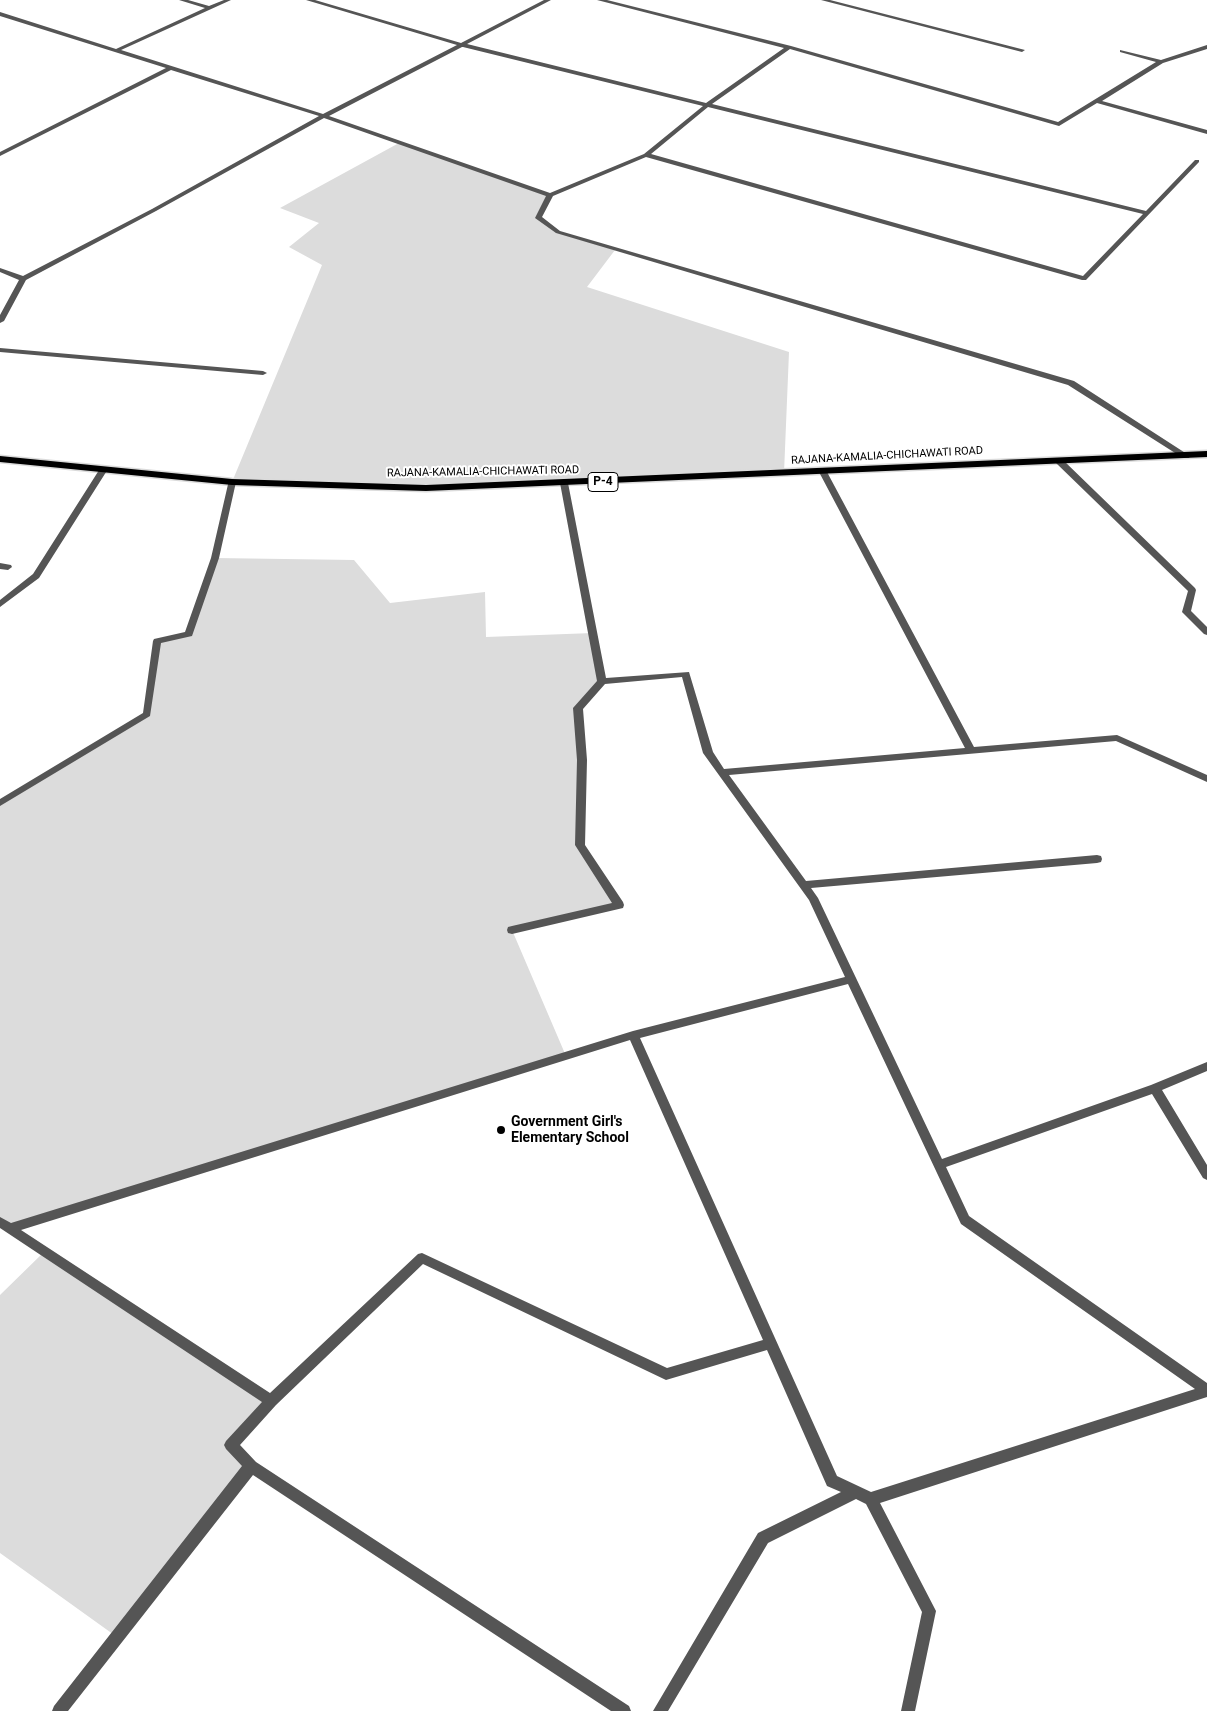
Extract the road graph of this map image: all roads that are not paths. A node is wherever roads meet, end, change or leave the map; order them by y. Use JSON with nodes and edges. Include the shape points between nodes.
{"nodes":[{"id":1,"x":182,"y":0,"type":"edge"},
{"id":2,"x":228,"y":0,"type":"edge"},
{"id":3,"x":309,"y":0,"type":"edge"},
{"id":4,"x":548,"y":0,"type":"edge"},
{"id":5,"x":600,"y":0,"type":"edge"},
{"id":6,"x":824,"y":0,"type":"edge"},
{"id":7,"x":210,"y":8,"type":"junction"},
{"id":8,"x":0,"y":14,"type":"edge"},
{"id":9,"x":463,"y":45,"type":"junction"},
{"id":10,"x":789,"y":47,"type":"junction"},
{"id":11,"x":1207,"y":47,"type":"edge"},
{"id":12,"x":1022,"y":50,"type":"dead end"},
{"id":13,"x":115,"y":51,"type":"junction"},
{"id":14,"x":1122,"y":51,"type":"dead end"},
{"id":15,"x":1161,"y":62,"type":"junction"},
{"id":16,"x":170,"y":68,"type":"junction"},
{"id":17,"x":1096,"y":101,"type":"junction"},
{"id":18,"x":706,"y":106,"type":"junction"},
{"id":19,"x":324,"y":116,"type":"junction"},
{"id":20,"x":1207,"y":132,"type":"edge"},
{"id":21,"x":0,"y":154,"type":"edge"},
{"id":22,"x":646,"y":154,"type":"junction"},
{"id":23,"x":1197,"y":161,"type":"dead end"},
{"id":24,"x":550,"y":195,"type":"junction"},
{"id":25,"x":1147,"y":213,"type":"junction"},
{"id":26,"x":0,"y":270,"type":"edge"},
{"id":27,"x":23,"y":279,"type":"junction"},
{"id":28,"x":0,"y":320,"type":"edge"},
{"id":29,"x":0,"y":350,"type":"edge"},
{"id":30,"x":262,"y":373,"type":"dead end"},
{"id":31,"x":1207,"y":454,"type":"edge"},
{"id":32,"x":1186,"y":456,"type":"junction"},
{"id":33,"x":0,"y":459,"type":"edge"},
{"id":34,"x":1059,"y":461,"type":"junction"},
{"id":35,"x":104,"y":469,"type":"junction"},
{"id":36,"x":823,"y":472,"type":"junction"},
{"id":37,"x":232,"y":482,"type":"junction"},
{"id":38,"x":564,"y":483,"type":"junction"},
{"id":39,"x":0,"y":604,"type":"edge"},
{"id":40,"x":1207,"y":632,"type":"edge"},
{"id":41,"x":602,"y":681,"type":"junction"},
{"id":42,"x":971,"y":750,"type":"junction"},
{"id":43,"x":722,"y":772,"type":"junction"},
{"id":44,"x":1207,"y":779,"type":"edge"},
{"id":45,"x":0,"y":803,"type":"edge"},
{"id":46,"x":1097,"y":859,"type":"dead end"},
{"id":47,"x":803,"y":885,"type":"junction"},
{"id":48,"x":512,"y":930,"type":"dead end"},
{"id":49,"x":851,"y":979,"type":"junction"},
{"id":50,"x":633,"y":1035,"type":"junction"},
{"id":51,"x":1207,"y":1066,"type":"edge"},
{"id":52,"x":1156,"y":1088,"type":"junction"},
{"id":53,"x":938,"y":1165,"type":"junction"},
{"id":54,"x":1207,"y":1175,"type":"edge"},
{"id":55,"x":5,"y":1225,"type":"edge"},
{"id":56,"x":771,"y":1344,"type":"junction"},
{"id":57,"x":1207,"y":1391,"type":"edge"},
{"id":58,"x":271,"y":1401,"type":"junction"},
{"id":59,"x":251,"y":1466,"type":"junction"},
{"id":60,"x":855,"y":1492,"type":"junction"},
{"id":61,"x":871,"y":1499,"type":"junction"},
{"id":62,"x":58,"y":1711,"type":"edge"},
{"id":63,"x":624,"y":1711,"type":"edge"},
{"id":64,"x":660,"y":1711,"type":"edge"},
{"id":65,"x":908,"y":1711,"type":"edge"}],
"edges":[{"from":1,"to":7,"type":"street"},
{"from":2,"to":7,"type":"street"},
{"from":3,"to":9,"type":"street"},
{"from":4,"to":9,"type":"street"},
{"from":5,"to":10,"type":"street"},
{"from":6,"to":12,"type":"street"},
{"from":7,"to":13,"type":"street"},
{"from":8,"to":13,"type":"street"},
{"from":9,"to":18,"type":"street"},
{"from":9,"to":19,"type":"street"},
{"from":10,"to":17,"type":"street","via":[[1058,124]]},
{"from":10,"to":18,"type":"street"},
{"from":11,"to":15,"type":"street"},
{"from":13,"to":16,"type":"street"},
{"from":14,"to":15,"type":"street"},
{"from":15,"to":17,"type":"street"},
{"from":16,"to":19,"type":"street"},
{"from":16,"to":21,"type":"street"},
{"from":17,"to":20,"type":"street"},
{"from":18,"to":22,"type":"street"},
{"from":18,"to":25,"type":"street"},
{"from":19,"to":24,"type":"street"},
{"from":19,"to":27,"type":"street"},
{"from":22,"to":24,"type":"street"},
{"from":22,"to":25,"type":"street","via":[[1084,279]]},
{"from":23,"to":25,"type":"street"},
{"from":24,"to":32,"type":"street","via":[[538,218],[558,232],[1071,383]]},
{"from":26,"to":27,"type":"street"},
{"from":27,"to":28,"type":"street"},
{"from":29,"to":30,"type":"street"},
{"from":31,"to":32,"type":"main road","name":"RAJANA-KAMALIA-CHICHAWATI ROAD","number":"P-4"},
{"from":32,"to":34,"type":"main road","name":"RAJANA-KAMALIA-CHICHAWATI ROAD","number":"P-4"},
{"from":33,"to":35,"type":"main road","name":"RAJANA-KAMALIA-CHICHAWATI ROAD","number":"P-4"},
{"from":34,"to":36,"type":"main road","name":"RAJANA-KAMALIA-CHICHAWATI ROAD","number":"P-4"},
{"from":34,"to":40,"type":"street","via":[[1192,590],[1186,612]]},
{"from":35,"to":37,"type":"main road","name":"RAJANA-KAMALIA-CHICHAWATI ROAD","number":"P-4"},
{"from":35,"to":39,"type":"street","via":[[36,576]]},
{"from":36,"to":38,"type":"main road","name":"RAJANA-KAMALIA-CHICHAWATI ROAD","number":"P-4"},
{"from":36,"to":42,"type":"street"},
{"from":37,"to":38,"type":"main road","name":"RAJANA-KAMALIA-CHICHAWATI ROAD","number":"P-4","via":[[426,488]]},
{"from":37,"to":45,"type":"street","via":[[215,558],[189,634],[158,641],[147,714]]},
{"from":38,"to":41,"type":"street"},
{"from":41,"to":43,"type":"street","via":[[686,674],[708,753]]},
{"from":41,"to":48,"type":"street","via":[[578,708],[582,760],[580,845],[619,905]]},
{"from":42,"to":43,"type":"street"},
{"from":42,"to":44,"type":"street","via":[[1117,738]]},
{"from":43,"to":47,"type":"street"},
{"from":46,"to":47,"type":"street"},
{"from":47,"to":49,"type":"street","via":[[813,898]]},
{"from":49,"to":50,"type":"street"},
{"from":49,"to":53,"type":"street"},
{"from":50,"to":55,"type":"street"},
{"from":50,"to":56,"type":"street"},
{"from":51,"to":52,"type":"street"},
{"from":52,"to":53,"type":"street"},
{"from":52,"to":54,"type":"street"},
{"from":53,"to":57,"type":"street","via":[[965,1220]]},
{"from":55,"to":58,"type":"street"},
{"from":56,"to":58,"type":"street","via":[[666,1374],[422,1258]]},
{"from":56,"to":60,"type":"street","via":[[832,1481]]},
{"from":57,"to":61,"type":"street"},
{"from":58,"to":59,"type":"street","via":[[231,1445]]},
{"from":59,"to":62,"type":"street"},
{"from":59,"to":63,"type":"street"},
{"from":60,"to":61,"type":"street"},
{"from":60,"to":64,"type":"street","via":[[763,1538]]},
{"from":61,"to":65,"type":"street","via":[[929,1611]]}]}
